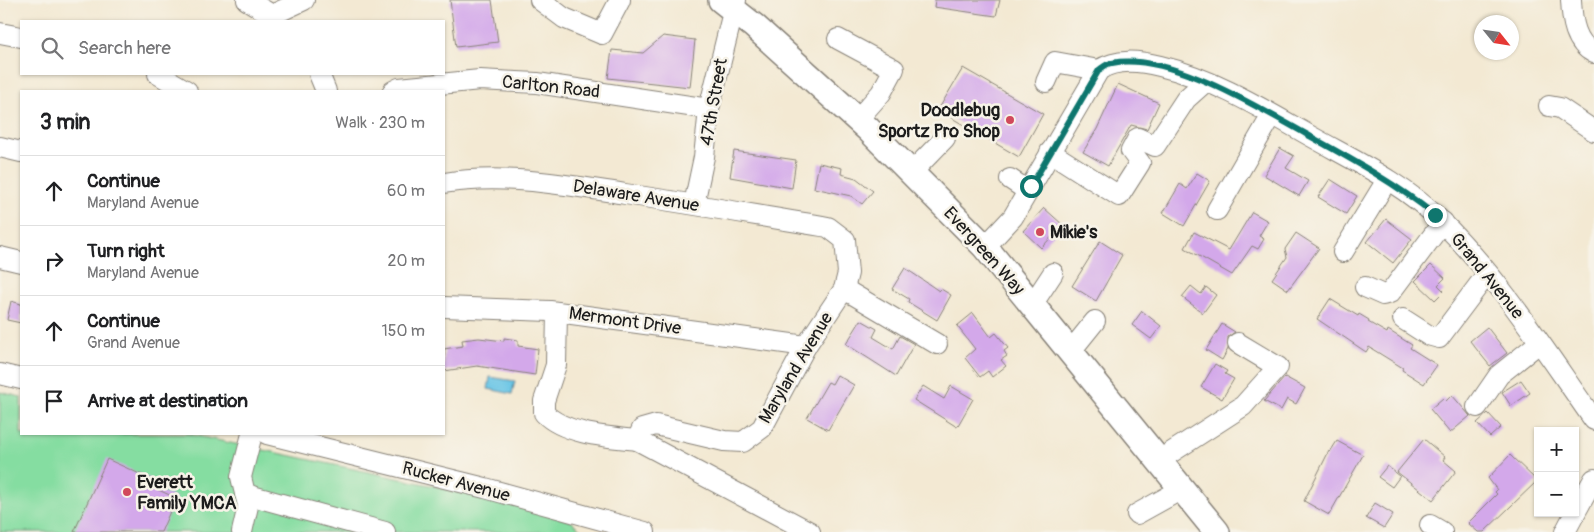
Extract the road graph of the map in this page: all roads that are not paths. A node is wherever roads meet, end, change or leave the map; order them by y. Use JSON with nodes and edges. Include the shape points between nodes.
{"nodes":[{"id":1,"x":246,"y":0,"type":"edge"},
{"id":2,"x":304,"y":0,"type":"edge"},
{"id":3,"x":540,"y":0,"type":"edge"},
{"id":4,"x":620,"y":0,"type":"edge"},
{"id":5,"x":1571,"y":0,"type":"edge"},
{"id":6,"x":730,"y":3,"type":"edge"},
{"id":7,"x":275,"y":18,"type":"edge"},
{"id":8,"x":0,"y":32,"type":"edge"},
{"id":9,"x":20,"y":37,"type":"edge"},
{"id":10,"x":838,"y":39,"type":"dead end"},
{"id":11,"x":1594,"y":54,"type":"edge"},
{"id":12,"x":1099,"y":70,"type":"junction"},
{"id":13,"x":160,"y":75,"type":"edge"},
{"id":14,"x":319,"y":75,"type":"edge"},
{"id":15,"x":1046,"y":82,"type":"dead end"},
{"id":16,"x":1205,"y":82,"type":"junction"},
{"id":17,"x":185,"y":90,"type":"edge"},
{"id":18,"x":326,"y":90,"type":"edge"},
{"id":19,"x":395,"y":90,"type":"edge"},
{"id":20,"x":1549,"y":106,"type":"dead end"},
{"id":21,"x":709,"y":109,"type":"junction"},
{"id":22,"x":1272,"y":115,"type":"junction"},
{"id":23,"x":857,"y":120,"type":"junction"},
{"id":24,"x":1594,"y":132,"type":"edge"},
{"id":25,"x":944,"y":138,"type":"dead end"},
{"id":26,"x":0,"y":147,"type":"edge"},
{"id":27,"x":20,"y":152,"type":"edge"},
{"id":28,"x":1050,"y":152,"type":"junction"},
{"id":29,"x":910,"y":172,"type":"junction"},
{"id":30,"x":1010,"y":180,"type":"dead end"},
{"id":31,"x":1386,"y":180,"type":"junction"},
{"id":32,"x":445,"y":183,"type":"edge"},
{"id":33,"x":1033,"y":191,"type":"junction"},
{"id":34,"x":694,"y":204,"type":"junction"},
{"id":35,"x":1217,"y":210,"type":"dead end"},
{"id":36,"x":1443,"y":222,"type":"junction"},
{"id":37,"x":828,"y":227,"type":"joint"},
{"id":38,"x":985,"y":247,"type":"junction"},
{"id":39,"x":1343,"y":252,"type":"dead end"},
{"id":40,"x":0,"y":257,"type":"edge"},
{"id":41,"x":20,"y":262,"type":"edge"},
{"id":42,"x":1053,"y":273,"type":"dead end"},
{"id":43,"x":1487,"y":274,"type":"junction"},
{"id":44,"x":1365,"y":287,"type":"dead end"},
{"id":45,"x":844,"y":289,"type":"junction"},
{"id":46,"x":1032,"y":305,"type":"junction"},
{"id":47,"x":445,"y":307,"type":"edge"},
{"id":48,"x":557,"y":312,"type":"junction"},
{"id":49,"x":1403,"y":319,"type":"dead end"},
{"id":50,"x":1095,"y":321,"type":"dead end"},
{"id":51,"x":1238,"y":343,"type":"dead end"},
{"id":52,"x":1539,"y":343,"type":"junction"},
{"id":53,"x":937,"y":344,"type":"dead end"},
{"id":54,"x":806,"y":346,"type":"junction"},
{"id":55,"x":1070,"y":352,"type":"junction"},
{"id":56,"x":0,"y":374,"type":"edge"},
{"id":57,"x":20,"y":379,"type":"edge"},
{"id":58,"x":1477,"y":407,"type":"dead end"},
{"id":59,"x":1594,"y":420,"type":"edge"},
{"id":60,"x":252,"y":435,"type":"edge"},
{"id":61,"x":271,"y":435,"type":"edge"},
{"id":62,"x":637,"y":440,"type":"junction"},
{"id":63,"x":1158,"y":461,"type":"junction"},
{"id":64,"x":1594,"y":479,"type":"edge"},
{"id":65,"x":1182,"y":489,"type":"junction"},
{"id":66,"x":245,"y":494,"type":"junction"},
{"id":67,"x":1579,"y":506,"type":"edge"},
{"id":68,"x":1137,"y":514,"type":"dead end"},
{"id":69,"x":1573,"y":517,"type":"edge"},
{"id":70,"x":620,"y":529,"type":"edge"},
{"id":71,"x":242,"y":532,"type":"edge"},
{"id":72,"x":385,"y":532,"type":"edge"},
{"id":73,"x":645,"y":532,"type":"edge"},
{"id":74,"x":810,"y":532,"type":"edge"},
{"id":75,"x":1217,"y":532,"type":"edge"},
{"id":76,"x":1565,"y":532,"type":"edge"}],
"edges":[{"from":1,"to":7,"type":"street"},
{"from":2,"to":7,"type":"street"},
{"from":3,"to":4,"type":"street","via":[[564,18],[602,34]]},
{"from":5,"to":11,"type":"street","via":[[1575,29],[1584,48]]},
{"from":6,"to":21,"type":"street","name":"47th Street"},
{"from":6,"to":23,"type":"main road","name":"Evergreen Way"},
{"from":8,"to":9,"type":"street"},
{"from":10,"to":23,"type":"street","via":[[894,69],[881,93]]},
{"from":12,"to":15,"type":"street","via":[[1055,62]]},
{"from":12,"to":16,"type":"street","name":"Grand Avenue","via":[[1110,63],[1135,62],[1161,66]]},
{"from":12,"to":28,"type":"street"},
{"from":13,"to":17,"type":"street"},
{"from":14,"to":18,"type":"street"},
{"from":16,"to":22,"type":"street","name":"Grand Avenue"},
{"from":16,"to":28,"type":"street","via":[[1186,99],[1155,146],[1138,138],[1131,151],[1140,164],[1119,196]]},
{"from":19,"to":21,"type":"street","name":"Carlton Road","via":[[480,80],[537,83]]},
{"from":20,"to":24,"type":"street","via":[[1560,108]]},
{"from":21,"to":34,"type":"street","name":"47th Street","via":[[704,157]]},
{"from":22,"to":31,"type":"street","name":"Grand Avenue"},
{"from":22,"to":35,"type":"street"},
{"from":23,"to":29,"type":"main road","name":"Evergreen Way"},
{"from":25,"to":29,"type":"street"},
{"from":26,"to":27,"type":"street"},
{"from":28,"to":33,"type":"street"},
{"from":29,"to":38,"type":"main road","name":"Evergreen Way"},
{"from":30,"to":33,"type":"street"},
{"from":31,"to":36,"type":"street","name":"Grand Avenue"},
{"from":31,"to":39,"type":"street"},
{"from":32,"to":34,"type":"street","name":"Delaware Avenue","via":[[500,179],[560,184]]},
{"from":33,"to":38,"type":"street"},
{"from":34,"to":37,"type":"street","name":"Delaware Avenue"},
{"from":36,"to":43,"type":"street","name":"Grand Avenue"},
{"from":36,"to":44,"type":"street","via":[[1390,293],[1383,295]]},
{"from":37,"to":45,"type":"street","name":"Maryland Avenue","via":[[844,240],[848,273]]},
{"from":38,"to":46,"type":"main road","name":"Evergreen Way"},
{"from":40,"to":41,"type":"street"},
{"from":42,"to":46,"type":"street"},
{"from":43,"to":49,"type":"street","via":[[1439,338]]},
{"from":43,"to":52,"type":"street","name":"Grand Avenue"},
{"from":45,"to":53,"type":"street"},
{"from":45,"to":54,"type":"street","name":"Maryland Avenue"},
{"from":46,"to":55,"type":"main road","name":"Evergreen Way"},
{"from":47,"to":48,"type":"street","name":"Mermont Drive"},
{"from":48,"to":54,"type":"street","name":"Mermont Drive"},
{"from":48,"to":62,"type":"street","via":[[556,365],[544,401],[544,413],[550,419],[596,436]]},
{"from":50,"to":55,"type":"street"},
{"from":51,"to":63,"type":"street","via":[[1278,367],[1243,406]]},
{"from":52,"to":58,"type":"street","via":[[1499,375]]},
{"from":52,"to":59,"type":"street","name":"Grand Avenue"},
{"from":54,"to":62,"type":"street","name":"Maryland Avenue","via":[[762,428],[744,442],[724,441],[656,425],[642,430]]},
{"from":55,"to":63,"type":"main road","name":"Evergreen Way"},
{"from":56,"to":57,"type":"street"},
{"from":60,"to":66,"type":"street","via":[[241,477]]},
{"from":61,"to":70,"type":"street","name":"Rucker Avenue","via":[[485,488]]},
{"from":62,"to":74,"type":"street"},
{"from":63,"to":65,"type":"main road","name":"Evergreen Way"},
{"from":64,"to":67,"type":"street"},
{"from":65,"to":68,"type":"street"},
{"from":65,"to":75,"type":"main road","name":"Evergreen Way"},
{"from":66,"to":71,"type":"street","via":[[248,506]]},
{"from":66,"to":72,"type":"street"},
{"from":69,"to":76,"type":"street"},
{"from":70,"to":73,"type":"street","name":"Rucker Avenue"}]}
